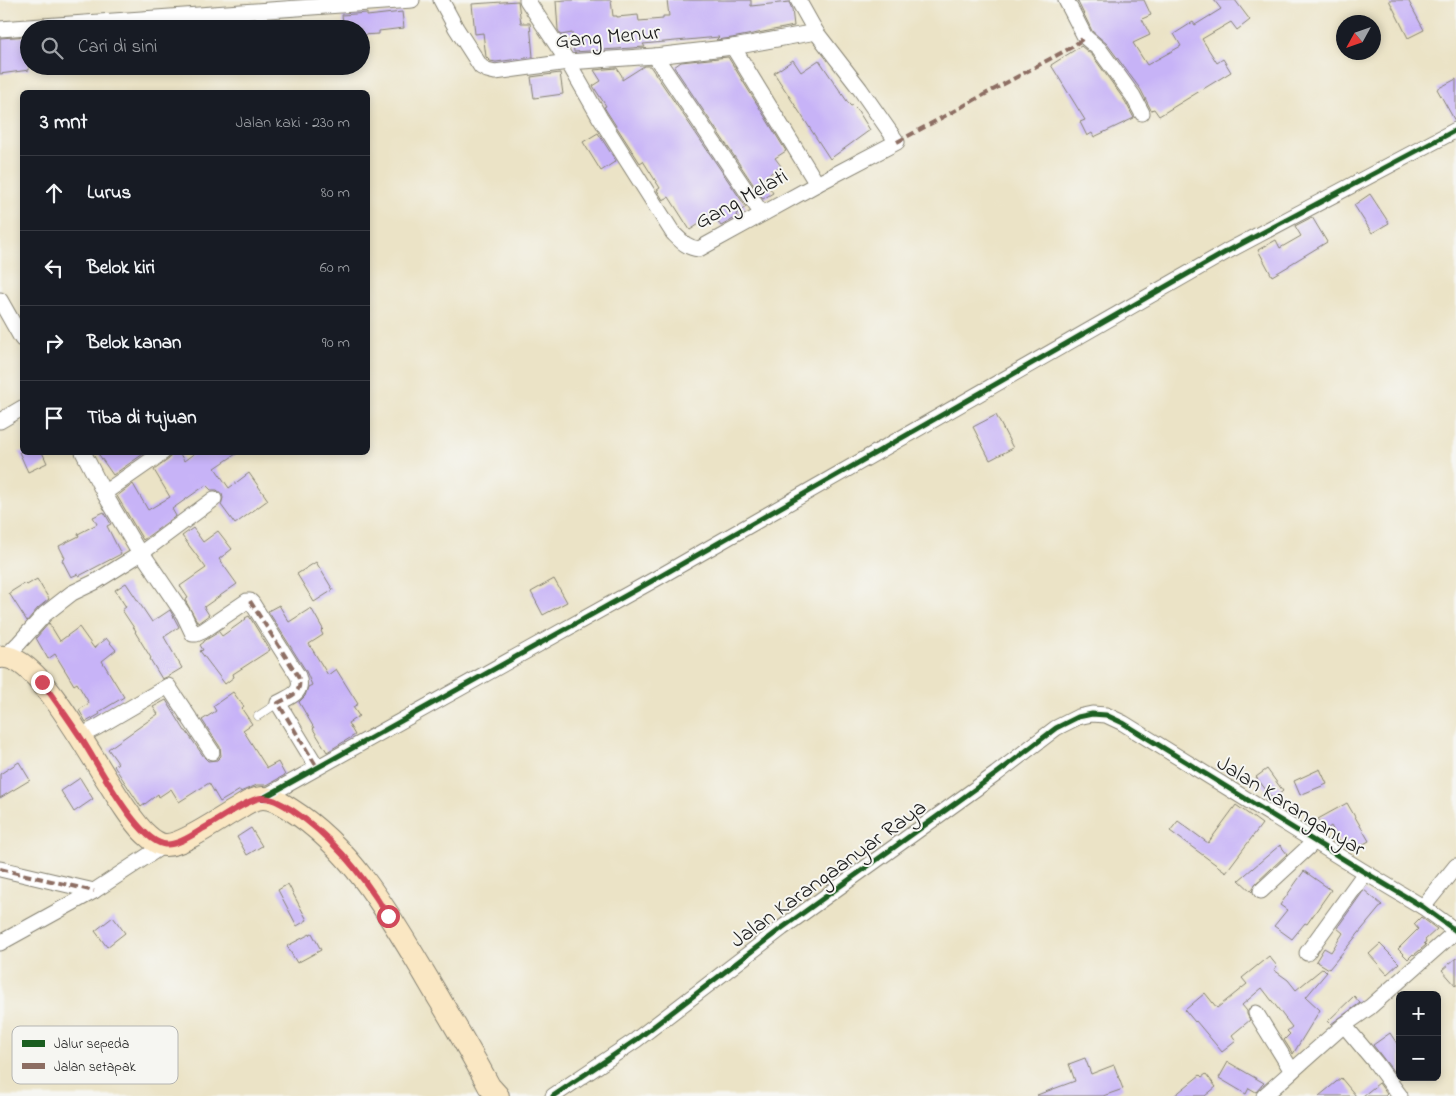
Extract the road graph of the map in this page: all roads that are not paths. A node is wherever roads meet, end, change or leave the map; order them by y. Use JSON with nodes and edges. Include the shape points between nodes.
{"nodes":[{"id":1,"x":412,"y":0,"type":"edge"},
{"id":2,"x":441,"y":0,"type":"edge"},
{"id":3,"x":527,"y":0,"type":"edge"},
{"id":4,"x":798,"y":0,"type":"edge"},
{"id":5,"x":1066,"y":0,"type":"edge"},
{"id":6,"x":128,"y":20,"type":"edge"},
{"id":7,"x":20,"y":28,"type":"edge"},
{"id":8,"x":0,"y":29,"type":"edge"},
{"id":9,"x":816,"y":32,"type":"junction"},
{"id":10,"x":733,"y":47,"type":"junction"},
{"id":11,"x":655,"y":56,"type":"junction"},
{"id":12,"x":568,"y":62,"type":"junction"},
{"id":13,"x":1142,"y":113,"type":"dead end"},
{"id":14,"x":1456,"y":130,"type":"edge"},
{"id":15,"x":817,"y":184,"type":"junction"},
{"id":16,"x":762,"y":214,"type":"junction"},
{"id":17,"x":0,"y":300,"type":"edge"},
{"id":18,"x":20,"y":335,"type":"edge"},
{"id":19,"x":20,"y":409,"type":"edge"},
{"id":20,"x":0,"y":421,"type":"edge"},
{"id":21,"x":85,"y":455,"type":"edge"},
{"id":22,"x":158,"y":455,"type":"edge"},
{"id":23,"x":104,"y":493,"type":"junction"},
{"id":24,"x":214,"y":500,"type":"dead end"},
{"id":25,"x":141,"y":553,"type":"junction"},
{"id":26,"x":2,"y":657,"type":"edge"},
{"id":27,"x":278,"y":704,"type":"junction"},
{"id":28,"x":1106,"y":715,"type":"joint"},
{"id":29,"x":258,"y":716,"type":"dead end"},
{"id":30,"x":80,"y":736,"type":"junction"},
{"id":31,"x":212,"y":752,"type":"dead end"},
{"id":32,"x":317,"y":767,"type":"junction"},
{"id":33,"x":262,"y":798,"type":"junction"},
{"id":34,"x":1315,"y":841,"type":"junction"},
{"id":35,"x":164,"y":845,"type":"junction"},
{"id":36,"x":1456,"y":866,"type":"edge"},
{"id":37,"x":0,"y":869,"type":"edge"},
{"id":38,"x":1365,"y":873,"type":"junction"},
{"id":39,"x":94,"y":891,"type":"junction"},
{"id":40,"x":1261,"y":891,"type":"dead end"},
{"id":41,"x":1423,"y":906,"type":"junction"},
{"id":42,"x":1456,"y":931,"type":"edge"},
{"id":43,"x":0,"y":943,"type":"edge"},
{"id":44,"x":1307,"y":953,"type":"dead end"},
{"id":45,"x":1256,"y":1013,"type":"dead end"},
{"id":46,"x":1344,"y":1025,"type":"junction"},
{"id":47,"x":1292,"y":1071,"type":"junction"},
{"id":48,"x":498,"y":1096,"type":"edge"},
{"id":49,"x":553,"y":1096,"type":"edge"},
{"id":50,"x":1264,"y":1096,"type":"edge"},
{"id":51,"x":1400,"y":1096,"type":"edge"}],
"edges":[{"from":1,"to":6,"type":"street"},
{"from":2,"to":12,"type":"street","name":"Gang Menur","via":[[468,48],[485,69],[495,72]]},
{"from":3,"to":12,"type":"street","name":"Gang Melati"},
{"from":4,"to":9,"type":"street","name":"Gang Melati"},
{"from":5,"to":13,"type":"street","via":[[1085,37],[1104,56]]},
{"from":7,"to":8,"type":"street"},
{"from":9,"to":10,"type":"street","name":"Gang Menur"},
{"from":9,"to":15,"type":"street","name":"Gang Melati","via":[[897,142]]},
{"from":10,"to":11,"type":"street","name":"Gang Menur"},
{"from":10,"to":15,"type":"street"},
{"from":11,"to":12,"type":"street","name":"Gang Menur"},
{"from":11,"to":16,"type":"street"},
{"from":12,"to":16,"type":"street","name":"Gang Melati","via":[[673,233],[683,243],[699,249]]},
{"from":14,"to":32,"type":"street","via":[[1226,252],[668,572]]},
{"from":15,"to":16,"type":"street","name":"Gang Melati"},
{"from":17,"to":18,"type":"street"},
{"from":19,"to":20,"type":"street"},
{"from":21,"to":23,"type":"street"},
{"from":22,"to":23,"type":"street"},
{"from":23,"to":25,"type":"street"},
{"from":24,"to":25,"type":"street"},
{"from":25,"to":26,"type":"street","via":[[72,593],[45,614]]},
{"from":25,"to":27,"type":"street","via":[[194,634],[247,601],[252,603],[300,683],[296,692]]},
{"from":26,"to":30,"type":"main road","via":[[28,668],[42,682]]},
{"from":27,"to":29,"type":"lane"},
{"from":27,"to":32,"type":"street"},
{"from":28,"to":34,"type":"street","name":"Jalan Karanganyar"},
{"from":28,"to":49,"type":"street","name":"Jalan Karangaanyar Raya","via":[[1078,717],[1056,728],[782,928],[636,1040]]},
{"from":30,"to":31,"type":"street","via":[[168,686]]},
{"from":30,"to":35,"type":"main road","via":[[139,828]]},
{"from":32,"to":33,"type":"street"},
{"from":33,"to":35,"type":"main road","via":[[246,803],[182,842]]},
{"from":33,"to":48,"type":"main road","via":[[281,803],[300,815],[321,831],[352,864],[371,888]]},
{"from":34,"to":38,"type":"street","name":"Jalan Karanganyar"},
{"from":34,"to":40,"type":"street"},
{"from":35,"to":39,"type":"street"},
{"from":36,"to":41,"type":"street"},
{"from":37,"to":39,"type":"street"},
{"from":38,"to":41,"type":"street","name":"Jalan Karanganyar"},
{"from":38,"to":44,"type":"street"},
{"from":39,"to":43,"type":"street"},
{"from":41,"to":42,"type":"street","name":"Jalan Karanganyar"},
{"from":42,"to":46,"type":"street","via":[[1370,1007]]},
{"from":45,"to":47,"type":"street"},
{"from":46,"to":47,"type":"street"},
{"from":46,"to":51,"type":"street"},
{"from":47,"to":50,"type":"street"}]}
